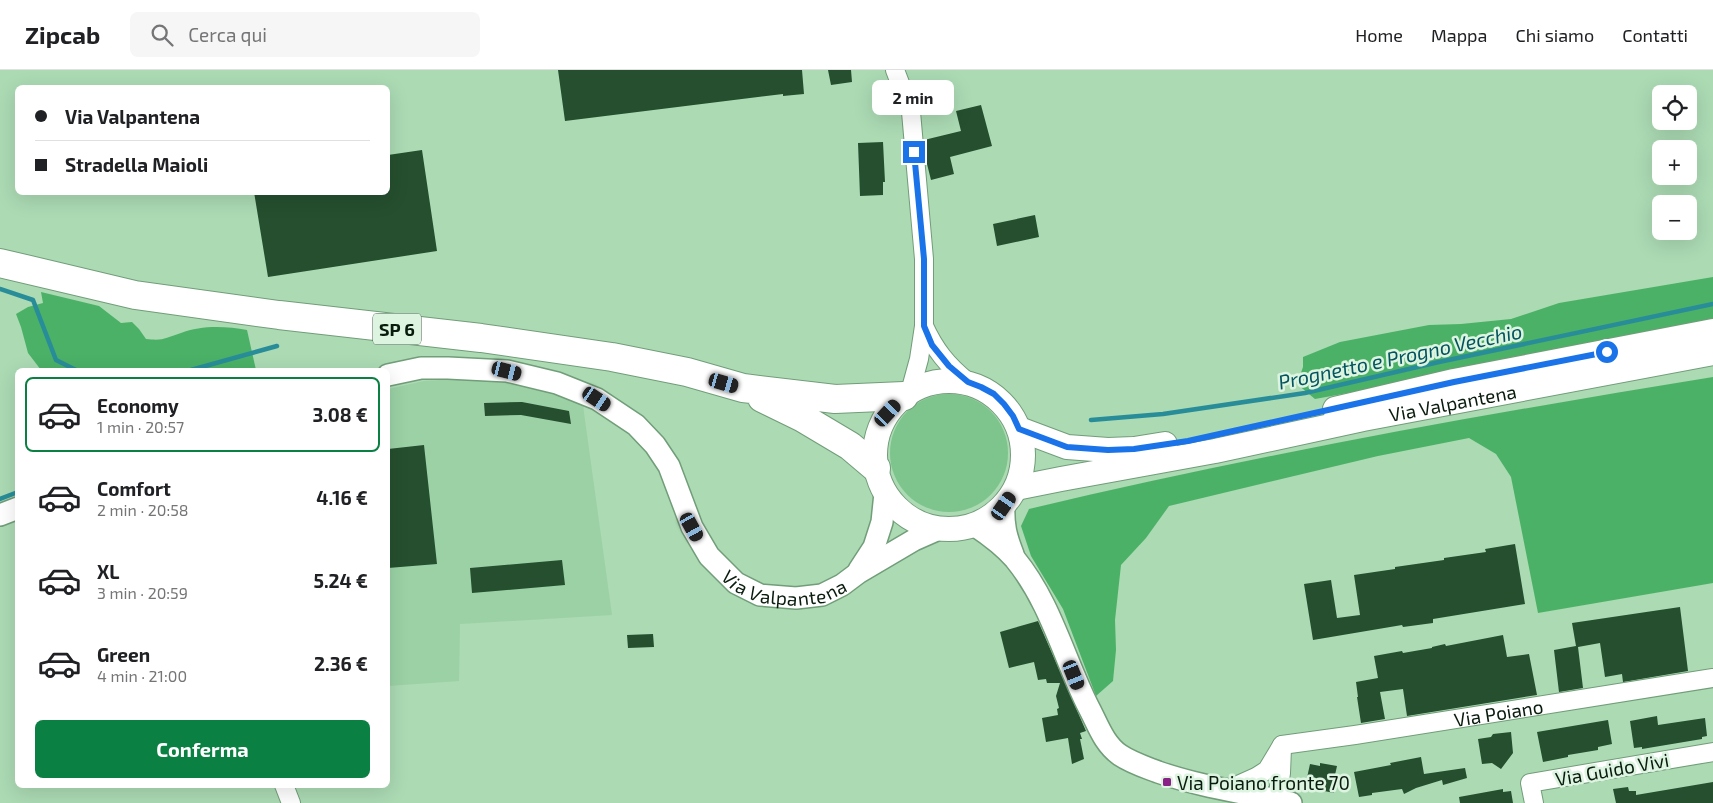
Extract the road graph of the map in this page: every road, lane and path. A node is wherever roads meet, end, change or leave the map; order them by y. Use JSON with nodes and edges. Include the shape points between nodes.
{"nodes":[{"id":1,"x":895,"y":70,"type":"edge"},
{"id":2,"x":2,"y":264,"type":"edge"},
{"id":3,"x":924,"y":326,"type":"junction"},
{"id":4,"x":1713,"y":331,"type":"edge"},
{"id":5,"x":1713,"y":353,"type":"edge"},
{"id":6,"x":390,"y":375,"type":"edge"},
{"id":7,"x":968,"y":382,"type":"junction"},
{"id":8,"x":743,"y":388,"type":"junction"},
{"id":9,"x":907,"y":394,"type":"junction"},
{"id":10,"x":1019,"y":429,"type":"junction"},
{"id":11,"x":881,"y":480,"type":"junction"},
{"id":12,"x":1010,"y":497,"type":"junction"},
{"id":13,"x":15,"y":509,"type":"edge"},
{"id":14,"x":0,"y":515,"type":"edge"},
{"id":15,"x":974,"y":525,"type":"junction"},
{"id":16,"x":939,"y":529,"type":"junction"},
{"id":17,"x":1015,"y":559,"type":"junction"},
{"id":18,"x":858,"y":573,"type":"junction"},
{"id":19,"x":1713,"y":678,"type":"edge"},
{"id":20,"x":1282,"y":745,"type":"junction"},
{"id":21,"x":1713,"y":752,"type":"edge"},
{"id":22,"x":285,"y":788,"type":"edge"},
{"id":23,"x":1227,"y":790,"type":"junction"},
{"id":24,"x":1284,"y":801,"type":"edge"},
{"id":25,"x":290,"y":803,"type":"edge"},
{"id":26,"x":1534,"y":803,"type":"edge"}],
"edges":[{"from":1,"to":3,"type":"street","via":[[910,112],[924,259]]},
{"from":2,"to":8,"type":"highway","number":"SP 6","via":[[135,295],[612,357],[687,372]]},
{"from":3,"to":7,"type":"street","via":[[932,345]]},
{"from":3,"to":9,"type":"street","via":[[919,359]]},
{"from":4,"to":10,"type":"main road","name":"Via Valpantena","via":[[1454,382],[1188,441],[1134,449],[1067,447]]},
{"from":5,"to":12,"type":"main road","name":"Via Valpantena","via":[[1061,479]]},
{"from":6,"to":18,"type":"street","name":"Via Valpantena","via":[[421,368],[507,371],[557,383],[597,399],[636,425],[655,445],[669,466],[692,527],[709,556],[736,583],[760,595],[822,596]]},
{"from":7,"to":9,"type":"main road","name":"Via Valpantena","via":[[938,381]]},
{"from":7,"to":10,"type":"main road","name":"Via Valpantena","via":[[994,394]]},
{"from":8,"to":9,"type":"highway","name":"Via Valpantena","via":[[835,399]]},
{"from":8,"to":11,"type":"highway","name":"Via Valpantena","via":[[804,418],[850,446]]},
{"from":9,"to":11,"type":"main road","name":"Via Valpantena","via":[[888,413],[880,428],[875,448]]},
{"from":10,"to":12,"type":"main road","name":"Via Valpantena","via":[[1024,449],[1023,462]]},
{"from":11,"to":16,"type":"main road","name":"Via Valpantena","via":[[895,506],[908,517]]},
{"from":11,"to":18,"type":"street","name":"Via Valpantena","via":[[882,522],[874,547]]},
{"from":12,"to":15,"type":"main road","name":"Via Valpantena","via":[[990,517]]},
{"from":12,"to":17,"type":"street","via":[[1003,519]]},
{"from":13,"to":14,"type":"street"},
{"from":15,"to":16,"type":"main road","name":"Via Valpantena"},
{"from":15,"to":17,"type":"street","via":[[994,538]]},
{"from":16,"to":18,"type":"street","name":"Via Valpantena"},
{"from":17,"to":23,"type":"street","via":[[1052,620],[1081,693],[1107,745],[1134,763],[1182,780]]},
{"from":19,"to":20,"type":"street","name":"Via Poiano"},
{"from":20,"to":23,"type":"street","via":[[1267,770]]},
{"from":20,"to":24,"type":"street"},
{"from":21,"to":26,"type":"street","name":"Via Guido Vivi","via":[[1530,783]]},
{"from":22,"to":25,"type":"street"},
{"from":23,"to":24,"type":"street"}]}
